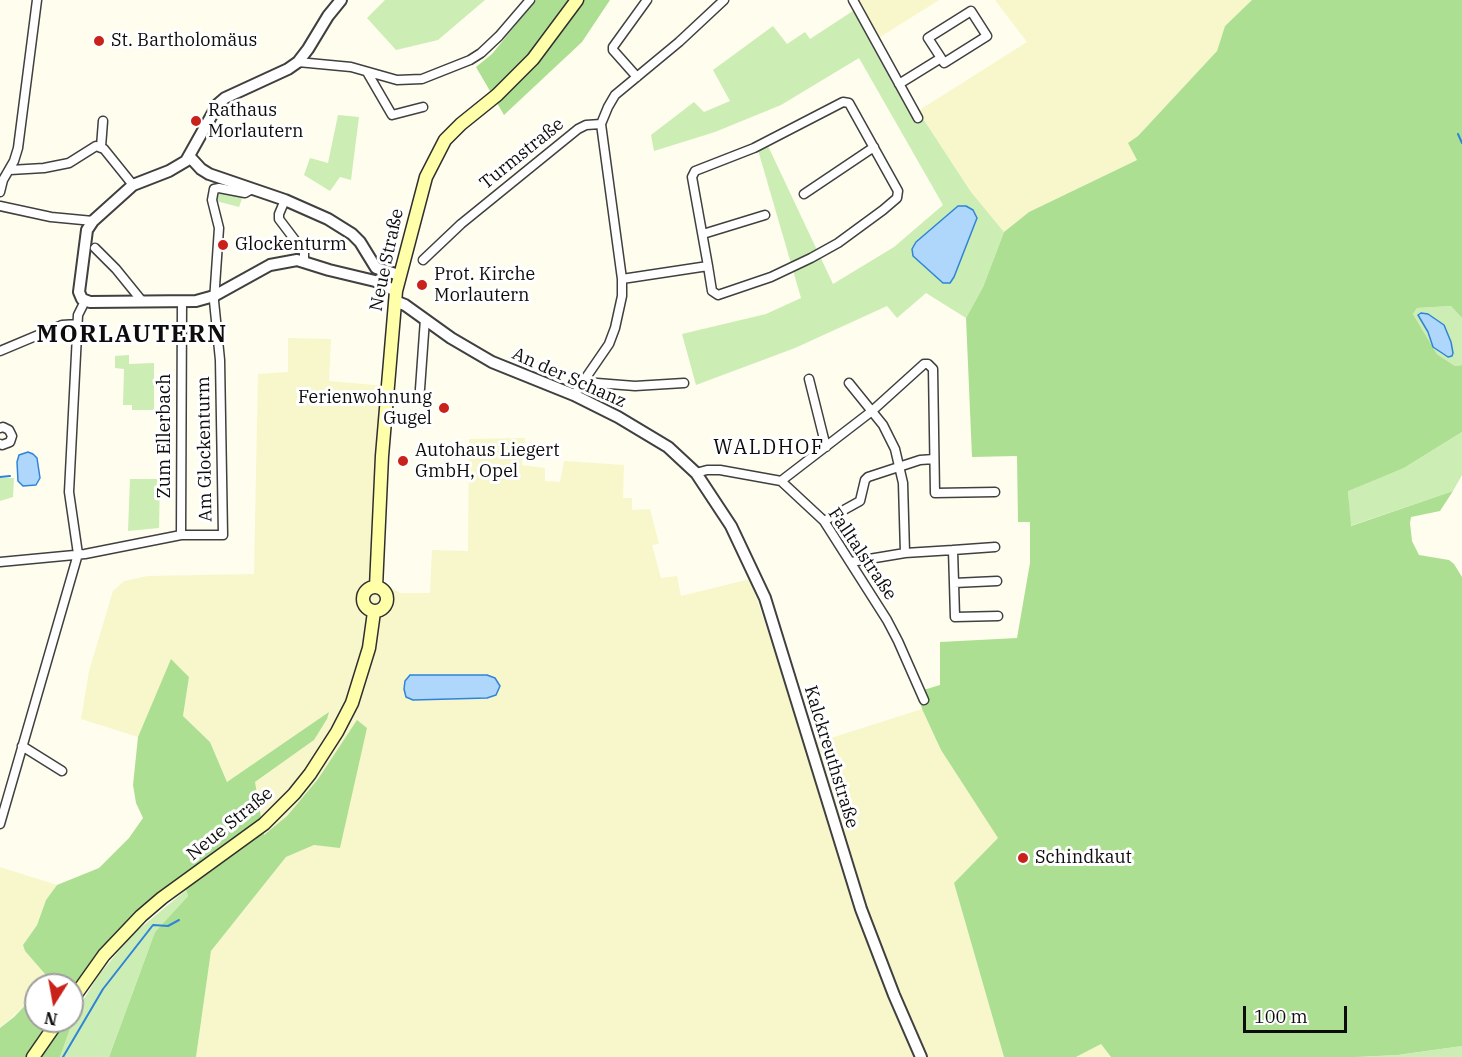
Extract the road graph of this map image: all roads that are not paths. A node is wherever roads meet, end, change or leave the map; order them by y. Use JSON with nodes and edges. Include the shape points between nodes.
{"nodes":[{"id":1,"x":37,"y":0,"type":"edge"},
{"id":2,"x":341,"y":0,"type":"edge"},
{"id":3,"x":530,"y":0,"type":"edge"},
{"id":4,"x":577,"y":0,"type":"edge"},
{"id":5,"x":647,"y":0,"type":"edge"},
{"id":6,"x":853,"y":0,"type":"edge"},
{"id":7,"x":720,"y":1,"type":"edge"},
{"id":8,"x":941,"y":58,"type":"junction"},
{"id":9,"x":298,"y":62,"type":"junction"},
{"id":10,"x":367,"y":72,"type":"junction"},
{"id":11,"x":637,"y":77,"type":"junction"},
{"id":12,"x":899,"y":84,"type":"junction"},
{"id":13,"x":423,"y":107,"type":"dead end"},
{"id":14,"x":918,"y":118,"type":"dead end"},
{"id":15,"x":103,"y":121,"type":"dead end"},
{"id":16,"x":602,"y":124,"type":"junction"},
{"id":17,"x":101,"y":147,"type":"junction"},
{"id":18,"x":874,"y":147,"type":"junction"},
{"id":19,"x":189,"y":156,"type":"junction"},
{"id":20,"x":10,"y":170,"type":"junction"},
{"id":21,"x":133,"y":185,"type":"junction"},
{"id":22,"x":252,"y":189,"type":"junction"},
{"id":23,"x":0,"y":192,"type":"edge"},
{"id":24,"x":804,"y":194,"type":"dead end"},
{"id":25,"x":285,"y":200,"type":"junction"},
{"id":26,"x":0,"y":206,"type":"edge"},
{"id":27,"x":765,"y":215,"type":"dead end"},
{"id":28,"x":93,"y":221,"type":"junction"},
{"id":29,"x":704,"y":234,"type":"junction"},
{"id":30,"x":95,"y":248,"type":"dead end"},
{"id":31,"x":423,"y":260,"type":"dead end"},
{"id":32,"x":304,"y":261,"type":"junction"},
{"id":33,"x":708,"y":266,"type":"junction"},
{"id":34,"x":379,"y":270,"type":"junction"},
{"id":35,"x":399,"y":275,"type":"junction"},
{"id":36,"x":622,"y":279,"type":"junction"},
{"id":37,"x":375,"y":281,"type":"junction"},
{"id":38,"x":214,"y":296,"type":"junction"},
{"id":39,"x":395,"y":296,"type":"junction"},
{"id":40,"x":85,"y":301,"type":"junction"},
{"id":41,"x":142,"y":301,"type":"junction"},
{"id":42,"x":182,"y":301,"type":"junction"},
{"id":43,"x":425,"y":319,"type":"junction"},
{"id":44,"x":78,"y":324,"type":"junction"},
{"id":45,"x":0,"y":351,"type":"edge"},
{"id":46,"x":809,"y":379,"type":"dead end"},
{"id":47,"x":584,"y":382,"type":"junction"},
{"id":48,"x":684,"y":383,"type":"dead end"},
{"id":49,"x":849,"y":383,"type":"dead end"},
{"id":50,"x":420,"y":389,"type":"dead end"},
{"id":51,"x":574,"y":396,"type":"junction"},
{"id":52,"x":872,"y":411,"type":"junction"},
{"id":53,"x":0,"y":428,"type":"edge"},
{"id":54,"x":0,"y":444,"type":"edge"},
{"id":55,"x":826,"y":447,"type":"junction"},
{"id":56,"x":934,"y":459,"type":"junction"},
{"id":57,"x":899,"y":467,"type":"junction"},
{"id":58,"x":696,"y":473,"type":"junction"},
{"id":59,"x":781,"y":481,"type":"junction"},
{"id":60,"x":995,"y":492,"type":"dead end"},
{"id":61,"x":824,"y":521,"type":"junction"},
{"id":62,"x":182,"y":536,"type":"junction"},
{"id":63,"x":995,"y":547,"type":"dead end"},
{"id":64,"x":953,"y":550,"type":"junction"},
{"id":65,"x":78,"y":554,"type":"junction"},
{"id":66,"x":905,"y":554,"type":"junction"},
{"id":67,"x":0,"y":562,"type":"edge"},
{"id":68,"x":851,"y":562,"type":"junction"},
{"id":69,"x":997,"y":581,"type":"dead end"},
{"id":70,"x":954,"y":583,"type":"junction"},
{"id":71,"x":376,"y":587,"type":"junction"},
{"id":72,"x":374,"y":612,"type":"junction"},
{"id":73,"x":998,"y":616,"type":"dead end"},
{"id":74,"x":924,"y":699,"type":"dead end"},
{"id":75,"x":22,"y":746,"type":"junction"},
{"id":76,"x":62,"y":771,"type":"dead end"},
{"id":77,"x":0,"y":824,"type":"edge"},
{"id":78,"x":84,"y":983,"type":"edge"},
{"id":79,"x":50,"y":1033,"type":"edge"},
{"id":80,"x":33,"y":1057,"type":"edge"},
{"id":81,"x":921,"y":1057,"type":"edge"}],
"edges":[{"from":1,"to":20,"type":"street","via":[[20,135]]},
{"from":2,"to":9,"type":"street"},
{"from":3,"to":10,"type":"street","via":[[487,48],[439,74],[408,81]]},
{"from":4,"to":35,"type":"main road","name":"Neue Straße","via":[[533,58],[445,140],[426,177]]},
{"from":5,"to":11,"type":"street","via":[[613,47]]},
{"from":6,"to":12,"type":"street"},
{"from":7,"to":11,"type":"street"},
{"from":8,"to":8,"type":"street","via":[[944,63],[987,36],[971,11],[928,38]]},
{"from":8,"to":12,"type":"street"},
{"from":9,"to":10,"type":"street","via":[[327,63]]},
{"from":9,"to":19,"type":"street","via":[[218,104]]},
{"from":10,"to":13,"type":"street","via":[[392,115]]},
{"from":11,"to":16,"type":"street","via":[[615,95]]},
{"from":12,"to":14,"type":"street"},
{"from":15,"to":17,"type":"street"},
{"from":16,"to":31,"type":"street","name":"Turmstraße","via":[[578,129]]},
{"from":16,"to":36,"type":"street"},
{"from":17,"to":20,"type":"street","via":[[92,148],[69,163]]},
{"from":17,"to":21,"type":"street"},
{"from":18,"to":24,"type":"street"},
{"from":18,"to":29,"type":"street","via":[[849,103],[843,102],[754,148],[695,171],[692,177]]},
{"from":18,"to":33,"type":"street","via":[[898,190],[897,198],[861,226],[811,258],[718,295],[712,291]]},
{"from":19,"to":21,"type":"street","via":[[169,171]]},
{"from":19,"to":22,"type":"street","via":[[209,174]]},
{"from":20,"to":23,"type":"street"},
{"from":21,"to":28,"type":"street"},
{"from":22,"to":25,"type":"street"},
{"from":22,"to":38,"type":"street","name":"Am Glockenturm","via":[[246,193],[219,188],[213,191],[212,204],[219,228]]},
{"from":25,"to":32,"type":"street","via":[[278,216],[304,252]]},
{"from":25,"to":34,"type":"street","via":[[352,234]]},
{"from":26,"to":28,"type":"street"},
{"from":27,"to":29,"type":"street"},
{"from":28,"to":40,"type":"street","via":[[87,230],[79,287]]},
{"from":29,"to":33,"type":"street"},
{"from":30,"to":41,"type":"street"},
{"from":32,"to":37,"type":"street","name":"An der Schanz"},
{"from":32,"to":38,"type":"street","via":[[270,265]]},
{"from":33,"to":36,"type":"street"},
{"from":34,"to":35,"type":"street"},
{"from":34,"to":37,"type":"street"},
{"from":35,"to":39,"type":"main road","name":"Neue Straße"},
{"from":36,"to":47,"type":"street","via":[[615,328]]},
{"from":37,"to":39,"type":"street","name":"An der Schanz"},
{"from":38,"to":42,"type":"street"},
{"from":38,"to":62,"type":"street","name":"Am Glockenturm","via":[[220,360],[222,535]]},
{"from":39,"to":43,"type":"street","name":"An der Schanz"},
{"from":39,"to":71,"type":"main road","name":"Neue Straße"},
{"from":40,"to":41,"type":"street"},
{"from":40,"to":44,"type":"street"},
{"from":41,"to":42,"type":"street"},
{"from":42,"to":62,"type":"street","name":"Zum Ellerbach"},
{"from":43,"to":50,"type":"street"},
{"from":43,"to":51,"type":"street","name":"An der Schanz","via":[[492,362]]},
{"from":44,"to":45,"type":"street","via":[[62,325]]},
{"from":44,"to":65,"type":"street","via":[[69,492]]},
{"from":46,"to":55,"type":"street"},
{"from":47,"to":48,"type":"street","via":[[634,386]]},
{"from":47,"to":51,"type":"street"},
{"from":49,"to":52,"type":"street"},
{"from":51,"to":58,"type":"street","name":"An der Schanz","via":[[660,441]]},
{"from":52,"to":55,"type":"street"},
{"from":52,"to":56,"type":"street","via":[[928,364],[933,369]]},
{"from":52,"to":57,"type":"street","via":[[895,449]]},
{"from":53,"to":54,"type":"street","via":[[9,430],[12,436],[10,442]]},
{"from":55,"to":59,"type":"street"},
{"from":56,"to":57,"type":"street"},
{"from":56,"to":60,"type":"street","via":[[935,493]]},
{"from":57,"to":61,"type":"street","via":[[868,477],[860,501]]},
{"from":57,"to":66,"type":"street"},
{"from":58,"to":59,"type":"street","via":[[720,470]]},
{"from":58,"to":81,"type":"street","name":"Kalckreuthstraße","via":[[731,526],[765,598],[858,899]]},
{"from":59,"to":61,"type":"street","name":"Falltalstraße"},
{"from":61,"to":68,"type":"street","name":"Falltalstraße"},
{"from":62,"to":65,"type":"street"},
{"from":63,"to":64,"type":"street"},
{"from":64,"to":66,"type":"street"},
{"from":64,"to":70,"type":"street"},
{"from":65,"to":67,"type":"street"},
{"from":65,"to":75,"type":"street"},
{"from":66,"to":68,"type":"street"},
{"from":68,"to":74,"type":"street","name":"Falltalstraße","via":[[898,641]]},
{"from":69,"to":70,"type":"street"},
{"from":70,"to":73,"type":"street","via":[[955,617]]},
{"from":71,"to":72,"type":"main road","name":"Neue Straße","via":[[363,597],[367,608]]},
{"from":71,"to":72,"type":"main road","name":"Neue Straße","via":[[384,591],[388,601],[384,608]]},
{"from":72,"to":78,"type":"main road","name":"Neue Straße","via":[[369,648],[352,703],[310,774],[264,824],[141,916]]},
{"from":75,"to":76,"type":"street"},
{"from":75,"to":77,"type":"street"},
{"from":79,"to":80,"type":"main road"}]}
